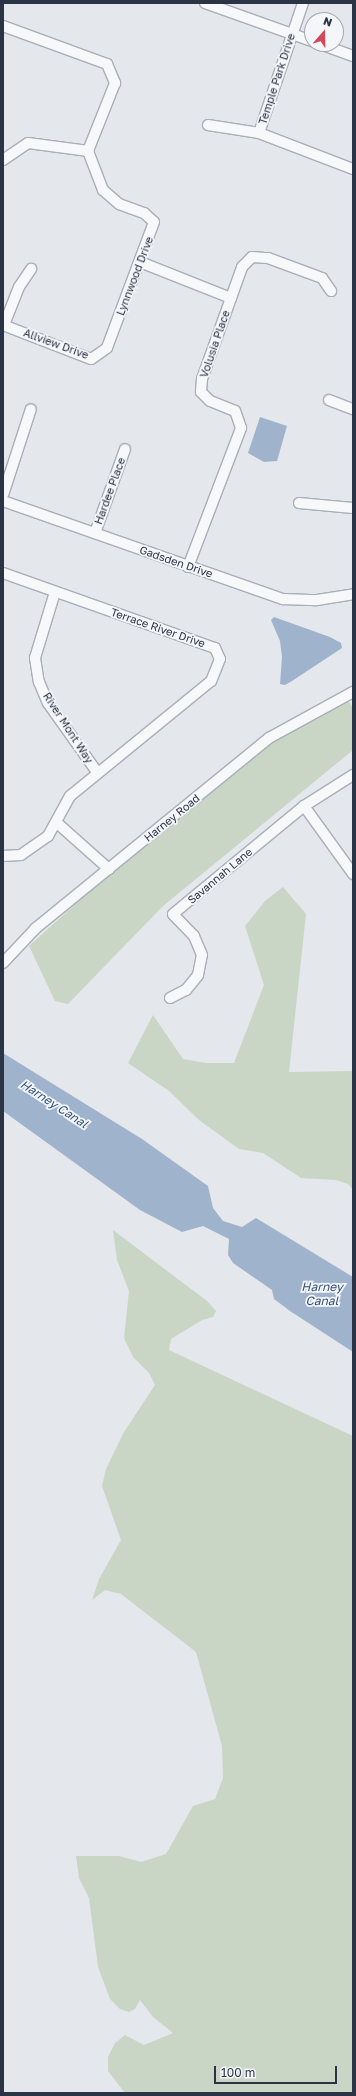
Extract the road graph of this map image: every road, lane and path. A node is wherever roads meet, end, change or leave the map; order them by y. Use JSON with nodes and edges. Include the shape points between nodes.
{"nodes":[{"id":1,"x":205,"y":3,"type":"edge"},
{"id":2,"x":303,"y":3,"type":"edge"},
{"id":3,"x":3,"y":26,"type":"edge"},
{"id":4,"x":292,"y":34,"type":"junction"},
{"id":5,"x":304,"y":38,"type":"edge"},
{"id":6,"x":342,"y":52,"type":"edge"},
{"id":7,"x":353,"y":56,"type":"edge"},
{"id":8,"x":208,"y":125,"type":"dead end"},
{"id":9,"x":259,"y":133,"type":"junction"},
{"id":10,"x":88,"y":151,"type":"junction"},
{"id":11,"x":3,"y":160,"type":"edge"},
{"id":12,"x":353,"y":169,"type":"edge"},
{"id":13,"x":140,"y":262,"type":"junction"},
{"id":14,"x":31,"y":269,"type":"dead end"},
{"id":15,"x":331,"y":291,"type":"dead end"},
{"id":16,"x":231,"y":298,"type":"junction"},
{"id":17,"x":4,"y":325,"type":"edge"},
{"id":18,"x":107,"y":348,"type":"joint"},
{"id":19,"x":329,"y":400,"type":"dead end"},
{"id":20,"x":31,"y":409,"type":"dead end"},
{"id":21,"x":353,"y":409,"type":"edge"},
{"id":22,"x":125,"y":449,"type":"dead end"},
{"id":23,"x":3,"y":495,"type":"edge"},
{"id":24,"x":3,"y":501,"type":"edge"},
{"id":25,"x":299,"y":503,"type":"dead end"},
{"id":26,"x":353,"y":508,"type":"edge"},
{"id":27,"x":95,"y":533,"type":"junction"},
{"id":28,"x":188,"y":567,"type":"junction"},
{"id":29,"x":3,"y":573,"type":"edge"},
{"id":30,"x":55,"y":592,"type":"junction"},
{"id":31,"x":353,"y":594,"type":"edge"},
{"id":32,"x":353,"y":692,"type":"edge"},
{"id":33,"x":97,"y":772,"type":"junction"},
{"id":34,"x":353,"y":775,"type":"edge"},
{"id":35,"x":304,"y":806,"type":"junction"},
{"id":36,"x":56,"y":822,"type":"junction"},
{"id":37,"x":3,"y":856,"type":"edge"},
{"id":38,"x":109,"y":869,"type":"junction"},
{"id":39,"x":353,"y":874,"type":"edge"},
{"id":40,"x":3,"y":963,"type":"edge"},
{"id":41,"x":170,"y":998,"type":"dead end"}],
"edges":[{"from":1,"to":4,"type":"street"},
{"from":2,"to":4,"type":"street","name":"Temple Park Drive"},
{"from":3,"to":10,"type":"street","via":[[107,64],[115,83]]},
{"from":4,"to":5,"type":"street"},
{"from":4,"to":9,"type":"street","name":"Temple Park Drive"},
{"from":6,"to":7,"type":"street"},
{"from":8,"to":9,"type":"street"},
{"from":9,"to":12,"type":"street"},
{"from":10,"to":11,"type":"street","via":[[28,143]]},
{"from":10,"to":13,"type":"street","name":"Lynnwood Drive","via":[[103,190],[119,204],[144,213],[154,222]]},
{"from":13,"to":16,"type":"street"},
{"from":13,"to":18,"type":"street","name":"Lynnwood Drive"},
{"from":14,"to":17,"type":"street","via":[[19,287]]},
{"from":15,"to":16,"type":"street","name":"Volusia Place","via":[[322,278],[268,258],[252,258],[242,267]]},
{"from":16,"to":28,"type":"street","name":"Volusia Place","via":[[202,380],[201,392],[210,401],[235,411],[241,428]]},
{"from":17,"to":18,"type":"street","name":"Allview Drive","via":[[91,359]]},
{"from":19,"to":21,"type":"street"},
{"from":20,"to":23,"type":"street"},
{"from":22,"to":27,"type":"street","name":"Hardee Place"},
{"from":24,"to":27,"type":"street","name":"Gadsden Drive"},
{"from":25,"to":26,"type":"street"},
{"from":27,"to":28,"type":"street","name":"Gadsden Drive"},
{"from":28,"to":31,"type":"street","name":"Gadsden Drive","via":[[284,599],[317,600]]},
{"from":29,"to":30,"type":"street","name":"Terrace River Drive"},
{"from":30,"to":33,"type":"street","name":"River Mont Way","via":[[35,658],[39,682],[48,703]]},
{"from":30,"to":33,"type":"street","name":"Terrace River Drive","via":[[215,648],[220,659],[211,681]]},
{"from":32,"to":38,"type":"street","name":"Harney Road","via":[[269,738]]},
{"from":33,"to":36,"type":"street","name":"Terrace River Drive","via":[[70,796]]},
{"from":34,"to":35,"type":"street","name":"Savannah Lane"},
{"from":35,"to":39,"type":"street"},
{"from":35,"to":41,"type":"street","name":"Savannah Lane","via":[[173,914],[194,936],[202,955],[198,975],[186,990]]},
{"from":36,"to":37,"type":"street","name":"Terrace River Drive","via":[[48,836],[31,849],[21,855]]},
{"from":36,"to":38,"type":"street"},
{"from":38,"to":40,"type":"street","name":"Harney Road","via":[[36,928]]}]}
